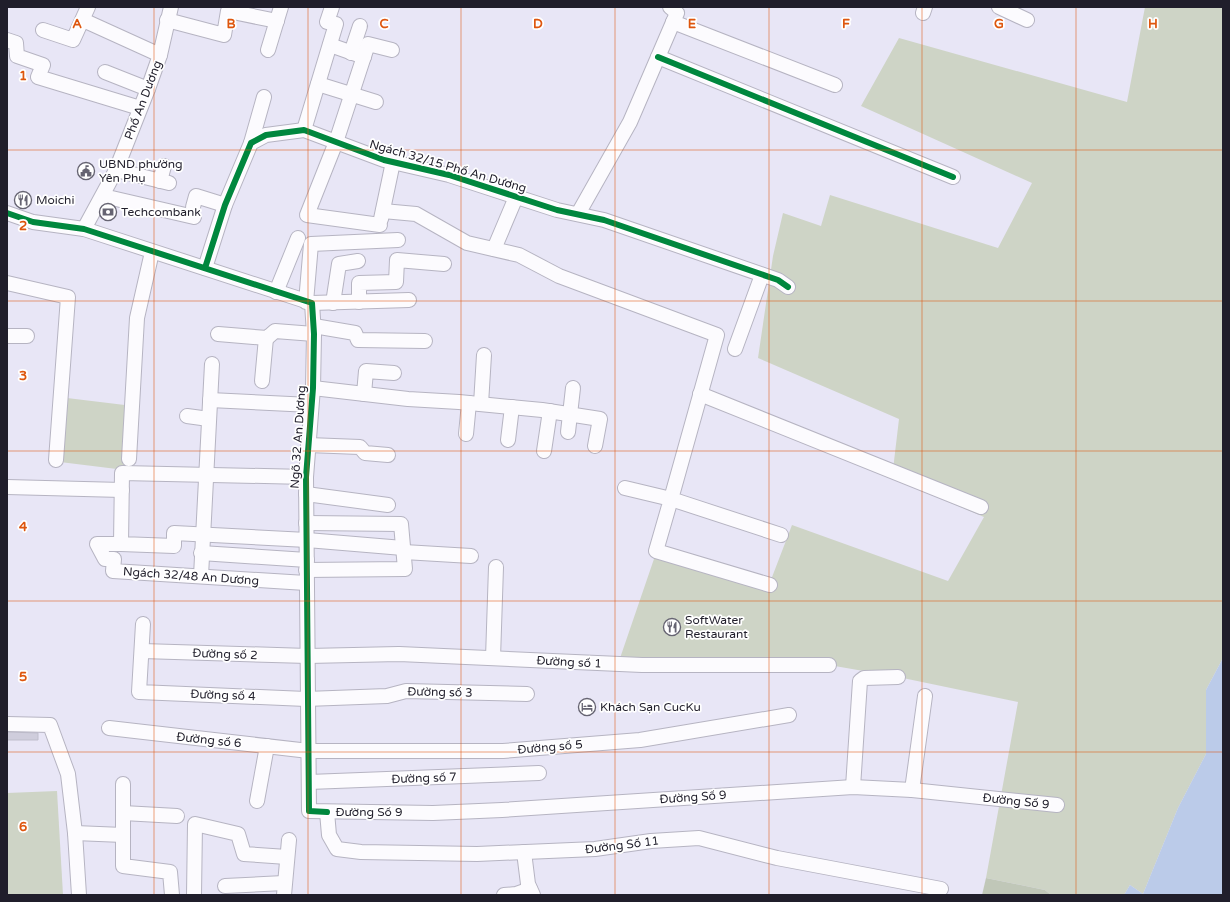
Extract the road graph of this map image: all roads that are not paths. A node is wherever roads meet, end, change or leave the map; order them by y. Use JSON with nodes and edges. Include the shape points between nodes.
{"nodes":[{"id":1,"x":88,"y":7,"type":"edge"},
{"id":2,"x":281,"y":7,"type":"edge"},
{"id":3,"x":332,"y":7,"type":"edge"},
{"id":4,"x":670,"y":7,"type":"edge"},
{"id":5,"x":999,"y":7,"type":"edge"},
{"id":6,"x":169,"y":14,"type":"edge"},
{"id":7,"x":83,"y":20,"type":"junction"},
{"id":8,"x":1027,"y":20,"type":"dead end"},
{"id":9,"x":277,"y":21,"type":"junction"},
{"id":10,"x":673,"y":22,"type":"junction"},
{"id":11,"x":360,"y":26,"type":"dead end"},
{"id":12,"x":43,"y":30,"type":"dead end"},
{"id":13,"x":7,"y":40,"type":"edge"},
{"id":14,"x":330,"y":45,"type":"junction"},
{"id":15,"x":268,"y":50,"type":"dead end"},
{"id":16,"x":392,"y":50,"type":"dead end"},
{"id":17,"x":160,"y":55,"type":"junction"},
{"id":18,"x":357,"y":55,"type":"junction"},
{"id":19,"x":658,"y":57,"type":"junction"},
{"id":20,"x":105,"y":72,"type":"dead end"},
{"id":21,"x":318,"y":84,"type":"junction"},
{"id":22,"x":835,"y":85,"type":"dead end"},
{"id":23,"x":148,"y":90,"type":"junction"},
{"id":24,"x":352,"y":94,"type":"junction"},
{"id":25,"x":264,"y":97,"type":"dead end"},
{"id":26,"x":376,"y":102,"type":"dead end"},
{"id":27,"x":140,"y":108,"type":"junction"},
{"id":28,"x":304,"y":130,"type":"junction"},
{"id":29,"x":336,"y":142,"type":"junction"},
{"id":30,"x":251,"y":143,"type":"junction"},
{"id":31,"x":393,"y":162,"type":"junction"},
{"id":32,"x":164,"y":166,"type":"dead end"},
{"id":33,"x":116,"y":170,"type":"junction"},
{"id":34,"x":953,"y":177,"type":"dead end"},
{"id":35,"x":103,"y":196,"type":"junction"},
{"id":36,"x":516,"y":196,"type":"junction"},
{"id":37,"x":225,"y":205,"type":"junction"},
{"id":38,"x":383,"y":211,"type":"junction"},
{"id":39,"x":7,"y":213,"type":"edge"},
{"id":40,"x":578,"y":214,"type":"junction"},
{"id":41,"x":33,"y":222,"type":"junction"},
{"id":42,"x":7,"y":224,"type":"edge"},
{"id":43,"x":380,"y":225,"type":"junction"},
{"id":44,"x":84,"y":229,"type":"junction"},
{"id":45,"x":298,"y":238,"type":"dead end"},
{"id":46,"x":378,"y":240,"type":"junction"},
{"id":47,"x":398,"y":240,"type":"dead end"},
{"id":48,"x":494,"y":249,"type":"junction"},
{"id":49,"x":152,"y":252,"type":"junction"},
{"id":50,"x":358,"y":261,"type":"dead end"},
{"id":51,"x":444,"y":264,"type":"dead end"},
{"id":52,"x":205,"y":268,"type":"junction"},
{"id":53,"x":762,"y":275,"type":"junction"},
{"id":54,"x":7,"y":283,"type":"edge"},
{"id":55,"x":788,"y":287,"type":"dead end"},
{"id":56,"x":276,"y":292,"type":"junction"},
{"id":57,"x":408,"y":300,"type":"dead end"},
{"id":58,"x":309,"y":302,"type":"junction"},
{"id":59,"x":359,"y":302,"type":"junction"},
{"id":60,"x":333,"y":303,"type":"junction"},
{"id":61,"x":314,"y":330,"type":"junction"},
{"id":62,"x":218,"y":334,"type":"dead end"},
{"id":63,"x":7,"y":336,"type":"edge"},
{"id":64,"x":27,"y":336,"type":"dead end"},
{"id":65,"x":266,"y":338,"type":"junction"},
{"id":66,"x":425,"y":341,"type":"dead end"},
{"id":67,"x":735,"y":349,"type":"dead end"},
{"id":68,"x":484,"y":355,"type":"dead end"},
{"id":69,"x":212,"y":364,"type":"dead end"},
{"id":70,"x":394,"y":373,"type":"dead end"},
{"id":71,"x":262,"y":381,"type":"dead end"},
{"id":72,"x":313,"y":388,"type":"junction"},
{"id":73,"x":573,"y":388,"type":"dead end"},
{"id":74,"x":364,"y":394,"type":"junction"},
{"id":75,"x":700,"y":394,"type":"junction"},
{"id":76,"x":210,"y":400,"type":"junction"},
{"id":77,"x":475,"y":403,"type":"junction"},
{"id":78,"x":312,"y":405,"type":"junction"},
{"id":79,"x":512,"y":407,"type":"junction"},
{"id":80,"x":550,"y":411,"type":"junction"},
{"id":81,"x":571,"y":414,"type":"junction"},
{"id":82,"x":187,"y":416,"type":"dead end"},
{"id":83,"x":209,"y":419,"type":"junction"},
{"id":84,"x":568,"y":432,"type":"dead end"},
{"id":85,"x":466,"y":434,"type":"dead end"},
{"id":86,"x":508,"y":440,"type":"dead end"},
{"id":87,"x":308,"y":445,"type":"junction"},
{"id":88,"x":595,"y":446,"type":"dead end"},
{"id":89,"x":544,"y":451,"type":"dead end"},
{"id":90,"x":388,"y":455,"type":"dead end"},
{"id":91,"x":129,"y":459,"type":"dead end"},
{"id":92,"x":56,"y":460,"type":"dead end"},
{"id":93,"x":205,"y":475,"type":"junction"},
{"id":94,"x":306,"y":477,"type":"junction"},
{"id":95,"x":7,"y":487,"type":"edge"},
{"id":96,"x":625,"y":488,"type":"dead end"},
{"id":97,"x":122,"y":490,"type":"junction"},
{"id":98,"x":306,"y":494,"type":"junction"},
{"id":99,"x":671,"y":499,"type":"junction"},
{"id":100,"x":388,"y":505,"type":"dead end"},
{"id":101,"x":981,"y":507,"type":"dead end"},
{"id":102,"x":306,"y":523,"type":"junction"},
{"id":103,"x":202,"y":534,"type":"junction"},
{"id":104,"x":781,"y":535,"type":"dead end"},
{"id":105,"x":307,"y":540,"type":"junction"},
{"id":106,"x":121,"y":544,"type":"junction"},
{"id":107,"x":404,"y":550,"type":"junction"},
{"id":108,"x":201,"y":554,"type":"junction"},
{"id":109,"x":471,"y":556,"type":"dead end"},
{"id":110,"x":496,"y":568,"type":"dead end"},
{"id":111,"x":306,"y":571,"type":"junction"},
{"id":112,"x":200,"y":576,"type":"junction"},
{"id":113,"x":770,"y":585,"type":"dead end"},
{"id":114,"x":143,"y":624,"type":"dead end"},
{"id":115,"x":142,"y":651,"type":"junction"},
{"id":116,"x":308,"y":656,"type":"junction"},
{"id":117,"x":493,"y":658,"type":"junction"},
{"id":118,"x":829,"y":665,"type":"dead end"},
{"id":119,"x":898,"y":677,"type":"dead end"},
{"id":120,"x":527,"y":694,"type":"dead end"},
{"id":121,"x":925,"y":696,"type":"dead end"},
{"id":122,"x":306,"y":699,"type":"junction"},
{"id":123,"x":789,"y":715,"type":"dead end"},
{"id":124,"x":7,"y":724,"type":"edge"},
{"id":125,"x":109,"y":728,"type":"dead end"},
{"id":126,"x":267,"y":746,"type":"junction"},
{"id":127,"x":309,"y":751,"type":"junction"},
{"id":128,"x":539,"y":773,"type":"dead end"},
{"id":129,"x":309,"y":782,"type":"junction"},
{"id":130,"x":123,"y":784,"type":"dead end"},
{"id":131,"x":853,"y":787,"type":"junction"},
{"id":132,"x":912,"y":790,"type":"junction"},
{"id":133,"x":257,"y":801,"type":"dead end"},
{"id":134,"x":1057,"y":805,"type":"dead end"},
{"id":135,"x":309,"y":811,"type":"joint"},
{"id":136,"x":327,"y":812,"type":"junction"},
{"id":137,"x":123,"y":813,"type":"junction"},
{"id":138,"x":177,"y":816,"type":"dead end"},
{"id":139,"x":75,"y":833,"type":"junction"},
{"id":140,"x":123,"y":835,"type":"junction"},
{"id":141,"x":289,"y":840,"type":"dead end"},
{"id":142,"x":524,"y":852,"type":"junction"},
{"id":143,"x":287,"y":856,"type":"junction"},
{"id":144,"x":225,"y":886,"type":"dead end"},
{"id":145,"x":284,"y":889,"type":"edge"},
{"id":146,"x":941,"y":889,"type":"dead end"},
{"id":147,"x":532,"y":891,"type":"edge"},
{"id":148,"x":79,"y":895,"type":"edge"},
{"id":149,"x":172,"y":895,"type":"edge"},
{"id":150,"x":194,"y":895,"type":"edge"},
{"id":151,"x":504,"y":895,"type":"edge"}],
"edges":[{"from":1,"to":7,"type":"street"},
{"from":2,"to":9,"type":"street"},
{"from":3,"to":14,"type":"street","via":[[327,22],[336,24]]},
{"from":4,"to":10,"type":"street","via":[[677,13]]},
{"from":5,"to":8,"type":"street"},
{"from":6,"to":9,"type":"street","via":[[224,35],[228,11]]},
{"from":6,"to":17,"type":"street","name":"Phố An Dương"},
{"from":7,"to":12,"type":"street","via":[[73,40]]},
{"from":7,"to":17,"type":"street"},
{"from":9,"to":15,"type":"street"},
{"from":10,"to":19,"type":"street"},
{"from":10,"to":22,"type":"street"},
{"from":11,"to":18,"type":"street"},
{"from":13,"to":27,"type":"street","via":[[16,43],[17,56],[43,65],[38,76]]},
{"from":14,"to":18,"type":"street"},
{"from":14,"to":21,"type":"street"},
{"from":16,"to":18,"type":"street","via":[[368,44]]},
{"from":17,"to":23,"type":"street","name":"Phố An Dương"},
{"from":18,"to":24,"type":"street"},
{"from":19,"to":34,"type":"street"},
{"from":19,"to":40,"type":"street","via":[[630,122]]},
{"from":20,"to":23,"type":"street"},
{"from":21,"to":24,"type":"street"},
{"from":21,"to":28,"type":"street"},
{"from":23,"to":27,"type":"street","name":"Phố An Dương"},
{"from":24,"to":26,"type":"street"},
{"from":24,"to":29,"type":"street"},
{"from":25,"to":30,"type":"street"},
{"from":27,"to":33,"type":"street","name":"Phố An Dương"},
{"from":28,"to":29,"type":"street","name":"Ngách 32/15 Phố An Dương"},
{"from":28,"to":30,"type":"street","name":"Ngách 32/15 Phố An Dương","via":[[266,135]]},
{"from":29,"to":31,"type":"street","name":"Ngách 32/15 Phố An Dương"},
{"from":29,"to":43,"type":"street","via":[[307,215]]},
{"from":30,"to":37,"type":"street"},
{"from":31,"to":36,"type":"street","name":"Ngách 32/15 Phố An Dương","via":[[449,175]]},
{"from":31,"to":38,"type":"street"},
{"from":32,"to":33,"type":"street","via":[[164,182]]},
{"from":33,"to":35,"type":"street","name":"Phố An Dương"},
{"from":35,"to":37,"type":"street","via":[[193,212],[196,196]]},
{"from":35,"to":44,"type":"street","name":"Phố An Dương"},
{"from":36,"to":40,"type":"street","name":"Ngách 32/15 Phố An Dương","via":[[557,210]]},
{"from":36,"to":48,"type":"street"},
{"from":37,"to":52,"type":"street"},
{"from":38,"to":43,"type":"street"},
{"from":38,"to":48,"type":"street","via":[[416,214],[467,243]]},
{"from":39,"to":41,"type":"street"},
{"from":40,"to":53,"type":"street","name":"Ngách 32/15 Phố An Dương","via":[[604,220]]},
{"from":41,"to":42,"type":"street"},
{"from":41,"to":44,"type":"street"},
{"from":43,"to":46,"type":"street"},
{"from":44,"to":49,"type":"street"},
{"from":45,"to":56,"type":"street"},
{"from":46,"to":47,"type":"street"},
{"from":46,"to":58,"type":"street","name":"Ngõ 32 An Dương","via":[[311,244]]},
{"from":48,"to":75,"type":"street","via":[[519,255],[558,276],[717,335]]},
{"from":49,"to":52,"type":"street"},
{"from":49,"to":91,"type":"street","via":[[137,318]]},
{"from":50,"to":60,"type":"street","via":[[339,264]]},
{"from":51,"to":59,"type":"street","via":[[397,260],[396,282],[359,283]]},
{"from":52,"to":56,"type":"street"},
{"from":53,"to":55,"type":"street","name":"Ngách 32/15 Phố An Dương","via":[[778,280]]},
{"from":53,"to":67,"type":"street"},
{"from":54,"to":92,"type":"street","via":[[68,297]]},
{"from":56,"to":58,"type":"street"},
{"from":57,"to":59,"type":"street"},
{"from":58,"to":60,"type":"street"},
{"from":58,"to":61,"type":"street","name":"Ngõ 32 An Dương"},
{"from":59,"to":60,"type":"street"},
{"from":61,"to":65,"type":"street","via":[[275,331]]},
{"from":61,"to":66,"type":"street","via":[[355,333],[358,340]]},
{"from":61,"to":72,"type":"street","name":"Ngõ 32 An Dương"},
{"from":62,"to":65,"type":"street"},
{"from":63,"to":64,"type":"street"},
{"from":65,"to":71,"type":"street"},
{"from":68,"to":77,"type":"street"},
{"from":69,"to":76,"type":"street"},
{"from":70,"to":74,"type":"street","via":[[366,370]]},
{"from":72,"to":74,"type":"street"},
{"from":72,"to":78,"type":"street","name":"Ngõ 32 An Dương"},
{"from":73,"to":81,"type":"street"},
{"from":74,"to":77,"type":"street"},
{"from":75,"to":99,"type":"street"},
{"from":75,"to":101,"type":"street"},
{"from":76,"to":78,"type":"street"},
{"from":76,"to":83,"type":"street"},
{"from":77,"to":79,"type":"street"},
{"from":77,"to":85,"type":"street"},
{"from":78,"to":87,"type":"street","name":"Ngõ 32 An Dương"},
{"from":79,"to":80,"type":"street"},
{"from":79,"to":86,"type":"street"},
{"from":80,"to":81,"type":"street"},
{"from":80,"to":89,"type":"street"},
{"from":81,"to":84,"type":"street"},
{"from":81,"to":88,"type":"street","via":[[600,419]]},
{"from":82,"to":83,"type":"street"},
{"from":83,"to":93,"type":"street"},
{"from":87,"to":90,"type":"street","via":[[360,447],[365,453]]},
{"from":87,"to":94,"type":"street","name":"Ngõ 32 An Dương"},
{"from":93,"to":94,"type":"street"},
{"from":93,"to":97,"type":"street","via":[[122,472]]},
{"from":93,"to":103,"type":"street"},
{"from":94,"to":98,"type":"street","name":"Ngõ 32 An Dương"},
{"from":95,"to":97,"type":"street"},
{"from":96,"to":99,"type":"street"},
{"from":97,"to":106,"type":"street"},
{"from":98,"to":100,"type":"street"},
{"from":98,"to":102,"type":"street","name":"Ngõ 32 An Dương"},
{"from":99,"to":104,"type":"street"},
{"from":99,"to":113,"type":"street","via":[[656,551]]},
{"from":102,"to":105,"type":"street","name":"Ngõ 32 An Dương"},
{"from":102,"to":107,"type":"street","via":[[401,524]]},
{"from":103,"to":105,"type":"street"},
{"from":103,"to":106,"type":"street","via":[[174,533],[174,546]]},
{"from":103,"to":108,"type":"street"},
{"from":105,"to":107,"type":"street"},
{"from":105,"to":111,"type":"street","name":"Ngõ 32 An Dương"},
{"from":106,"to":112,"type":"street","name":"Ngách 32/48 An Dương","via":[[97,544],[105,559],[114,559],[113,571]]},
{"from":107,"to":109,"type":"street"},
{"from":107,"to":111,"type":"street","via":[[405,569]]},
{"from":108,"to":111,"type":"street"},
{"from":108,"to":112,"type":"street"},
{"from":110,"to":117,"type":"street"},
{"from":111,"to":112,"type":"street","name":"Ngách 32/48 An Dương"},
{"from":111,"to":116,"type":"street","name":"Ngõ 32 An Dương"},
{"from":114,"to":115,"type":"street"},
{"from":115,"to":116,"type":"street","name":"Đường số 2"},
{"from":115,"to":122,"type":"street","name":"Đường số 4","via":[[139,692]]},
{"from":116,"to":117,"type":"street","name":"Đường số 1","via":[[399,654]]},
{"from":116,"to":122,"type":"street","name":"Ngõ 32 An Dương"},
{"from":117,"to":118,"type":"street","name":"Đường số 1","via":[[642,665]]},
{"from":119,"to":131,"type":"street","via":[[864,678],[860,681]]},
{"from":120,"to":122,"type":"street","name":"Đường số 3","via":[[406,691],[387,696]]},
{"from":121,"to":132,"type":"street"},
{"from":122,"to":127,"type":"street","name":"Ngõ 32 An Dương"},
{"from":123,"to":127,"type":"street","name":"Đường số 5","via":[[640,740],[504,751]]},
{"from":124,"to":139,"type":"street","via":[[50,725],[68,774]]},
{"from":125,"to":126,"type":"street","name":"Đường số 6"},
{"from":126,"to":127,"type":"street","name":"Đường số 6"},
{"from":126,"to":133,"type":"street"},
{"from":127,"to":129,"type":"street","name":"Ngõ 32 An Dương"},
{"from":128,"to":129,"type":"street","name":"Đường số 7"},
{"from":129,"to":135,"type":"street","name":"Ngõ 32 An Dương"},
{"from":130,"to":137,"type":"street"},
{"from":131,"to":132,"type":"street","name":"Đường Số 9"},
{"from":131,"to":136,"type":"street","name":"Đường Số 9","via":[[502,810],[433,813]]},
{"from":132,"to":134,"type":"street","name":"Đường Số 9"},
{"from":135,"to":136,"type":"street","name":"Đường Số 9"},
{"from":136,"to":142,"type":"street","name":"Đường Số 11","via":[[329,834],[337,850],[446,854]]},
{"from":137,"to":138,"type":"street"},
{"from":137,"to":140,"type":"street"},
{"from":139,"to":140,"type":"street"},
{"from":139,"to":148,"type":"street"},
{"from":140,"to":149,"type":"street","via":[[123,866],[170,872]]},
{"from":141,"to":143,"type":"street"},
{"from":142,"to":146,"type":"street","name":"Đường Số 11","via":[[595,849],[651,840],[699,838],[778,858]]},
{"from":142,"to":147,"type":"street"},
{"from":143,"to":145,"type":"street"},
{"from":143,"to":150,"type":"street","via":[[244,854],[238,834],[195,824]]},
{"from":144,"to":145,"type":"street"},
{"from":147,"to":151,"type":"street"}]}
